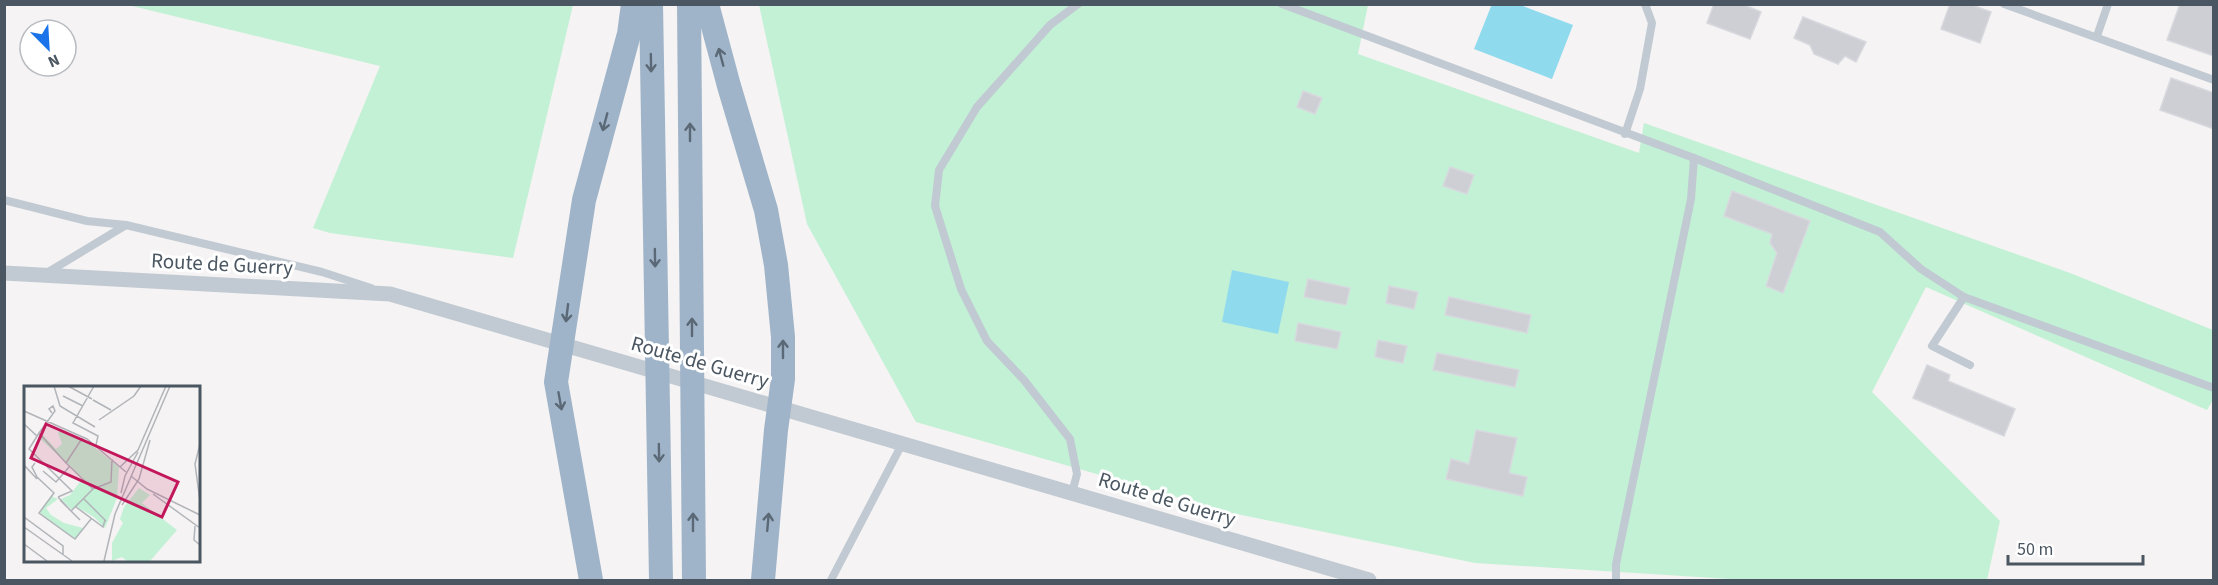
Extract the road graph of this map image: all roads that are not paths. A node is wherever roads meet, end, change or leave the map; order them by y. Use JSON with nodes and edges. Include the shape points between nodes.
{"nodes":[{"id":1,"x":633,"y":4,"type":"edge"},
{"id":2,"x":651,"y":4,"type":"edge"},
{"id":3,"x":689,"y":4,"type":"edge"},
{"id":4,"x":707,"y":4,"type":"edge"},
{"id":5,"x":1078,"y":4,"type":"edge"},
{"id":6,"x":1282,"y":4,"type":"edge"},
{"id":7,"x":1644,"y":4,"type":"edge"},
{"id":8,"x":2004,"y":4,"type":"edge"},
{"id":9,"x":2108,"y":4,"type":"edge"},
{"id":10,"x":2097,"y":36,"type":"junction"},
{"id":11,"x":2214,"y":80,"type":"edge"},
{"id":12,"x":1625,"y":134,"type":"junction"},
{"id":13,"x":1694,"y":158,"type":"junction"},
{"id":14,"x":4,"y":200,"type":"edge"},
{"id":15,"x":126,"y":225,"type":"junction"},
{"id":16,"x":4,"y":273,"type":"edge"},
{"id":17,"x":42,"y":276,"type":"junction"},
{"id":18,"x":390,"y":294,"type":"junction"},
{"id":19,"x":1964,"y":297,"type":"junction"},
{"id":20,"x":562,"y":343,"type":"junction"},
{"id":21,"x":1970,"y":364,"type":"dead end"},
{"id":22,"x":2214,"y":388,"type":"edge"},
{"id":23,"x":779,"y":407,"type":"junction"},
{"id":24,"x":903,"y":443,"type":"junction"},
{"id":25,"x":1072,"y":493,"type":"junction"},
{"id":26,"x":591,"y":580,"type":"edge"},
{"id":27,"x":661,"y":580,"type":"edge"},
{"id":28,"x":694,"y":580,"type":"edge"},
{"id":29,"x":763,"y":580,"type":"edge"},
{"id":30,"x":831,"y":580,"type":"edge"},
{"id":31,"x":1369,"y":580,"type":"edge"},
{"id":32,"x":1616,"y":580,"type":"edge"}],
"edges":[{"from":1,"to":20,"type":"highway","one_way":true,"via":[[584,200]]},
{"from":2,"to":27,"type":"highway","one_way":true},
{"from":28,"to":3,"type":"highway","one_way":true},
{"from":23,"to":4,"type":"highway","one_way":true,"via":[[783,337],[776,265],[766,210]]},
{"from":5,"to":25,"type":"lane","via":[[1050,25],[977,107],[939,170],[935,206],[961,289],[987,341],[1024,380],[1070,439],[1077,474]]},
{"from":6,"to":12,"type":"lane"},
{"from":7,"to":12,"type":"lane","via":[[1652,23],[1640,89]]},
{"from":8,"to":10,"type":"lane"},
{"from":9,"to":10,"type":"lane"},
{"from":10,"to":11,"type":"lane"},
{"from":12,"to":13,"type":"lane"},
{"from":13,"to":19,"type":"lane","via":[[1880,232],[1921,269]]},
{"from":13,"to":32,"type":"lane","via":[[1691,199],[1616,564]]},
{"from":14,"to":15,"type":"lane","via":[[87,221]]},
{"from":15,"to":17,"type":"lane"},
{"from":15,"to":18,"type":"lane","via":[[322,272]]},
{"from":16,"to":17,"type":"street","name":"Route de Guerry"},
{"from":17,"to":18,"type":"street","name":"Route de Guerry"},
{"from":18,"to":20,"type":"street","name":"Route de Guerry"},
{"from":19,"to":21,"type":"lane","via":[[1932,346]]},
{"from":19,"to":22,"type":"lane"},
{"from":20,"to":23,"type":"street","name":"Route de Guerry"},
{"from":20,"to":26,"type":"highway","one_way":true,"via":[[556,382]]},
{"from":23,"to":24,"type":"street","name":"Route de Guerry"},
{"from":29,"to":23,"type":"highway","one_way":true},
{"from":24,"to":25,"type":"street","name":"Route de Guerry"},
{"from":24,"to":30,"type":"lane"},
{"from":25,"to":31,"type":"street","name":"Route de Guerry"}]}
